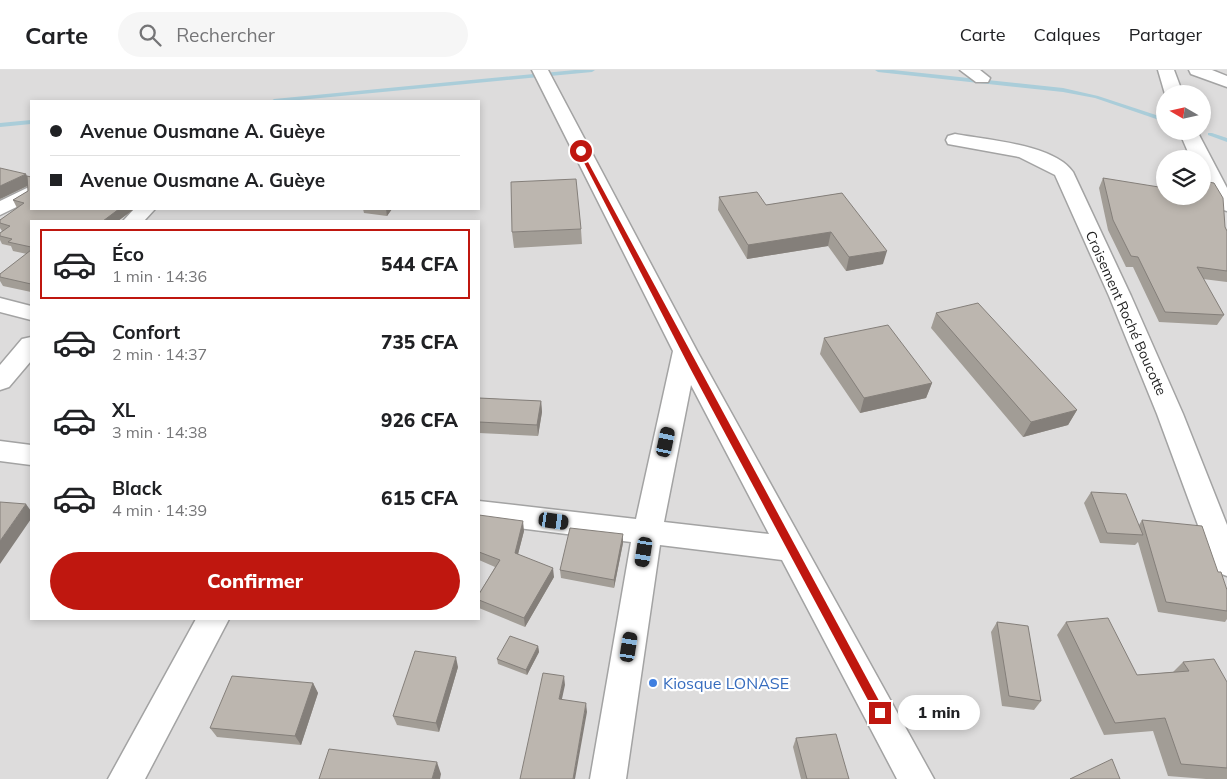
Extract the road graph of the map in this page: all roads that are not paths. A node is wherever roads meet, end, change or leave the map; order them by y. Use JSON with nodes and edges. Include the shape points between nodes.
{"nodes":[{"id":1,"x":1166,"y":70,"type":"edge"},
{"id":2,"x":1197,"y":70,"type":"edge"},
{"id":3,"x":541,"y":74,"type":"edge"},
{"id":4,"x":1227,"y":82,"type":"edge"},
{"id":5,"x":1171,"y":85,"type":"edge"},
{"id":6,"x":955,"y":140,"type":"dead end"},
{"id":7,"x":1211,"y":176,"type":"edge"},
{"id":8,"x":30,"y":193,"type":"edge"},
{"id":9,"x":1227,"y":205,"type":"edge"},
{"id":10,"x":0,"y":209,"type":"edge"},
{"id":11,"x":144,"y":210,"type":"edge"},
{"id":12,"x":134,"y":220,"type":"edge"},
{"id":13,"x":0,"y":305,"type":"edge"},
{"id":14,"x":30,"y":312,"type":"edge"},
{"id":15,"x":30,"y":345,"type":"edge"},
{"id":16,"x":685,"y":351,"type":"junction"},
{"id":17,"x":0,"y":381,"type":"edge"},
{"id":18,"x":0,"y":451,"type":"edge"},
{"id":19,"x":30,"y":455,"type":"edge"},
{"id":20,"x":480,"y":512,"type":"edge"},
{"id":21,"x":647,"y":533,"type":"junction"},
{"id":22,"x":791,"y":550,"type":"junction"},
{"id":23,"x":1227,"y":563,"type":"edge"},
{"id":24,"x":212,"y":620,"type":"edge"},
{"id":25,"x":126,"y":779,"type":"edge"},
{"id":26,"x":608,"y":779,"type":"edge"},
{"id":27,"x":916,"y":779,"type":"edge"}],
"edges":[{"from":1,"to":5,"type":"street"},
{"from":2,"to":4,"type":"street"},
{"from":3,"to":16,"type":"street"},
{"from":6,"to":23,"type":"street","name":"Croisement Roché Boucotte","via":[[1027,153],[1049,161],[1063,172],[1170,414]]},
{"from":7,"to":9,"type":"street"},
{"from":8,"to":10,"type":"street"},
{"from":11,"to":12,"type":"street"},
{"from":13,"to":14,"type":"street"},
{"from":15,"to":17,"type":"street"},
{"from":16,"to":21,"type":"street"},
{"from":16,"to":22,"type":"street"},
{"from":18,"to":19,"type":"street"},
{"from":20,"to":21,"type":"street"},
{"from":21,"to":22,"type":"street"},
{"from":21,"to":26,"type":"street"},
{"from":22,"to":27,"type":"street"},
{"from":24,"to":25,"type":"street"}]}
